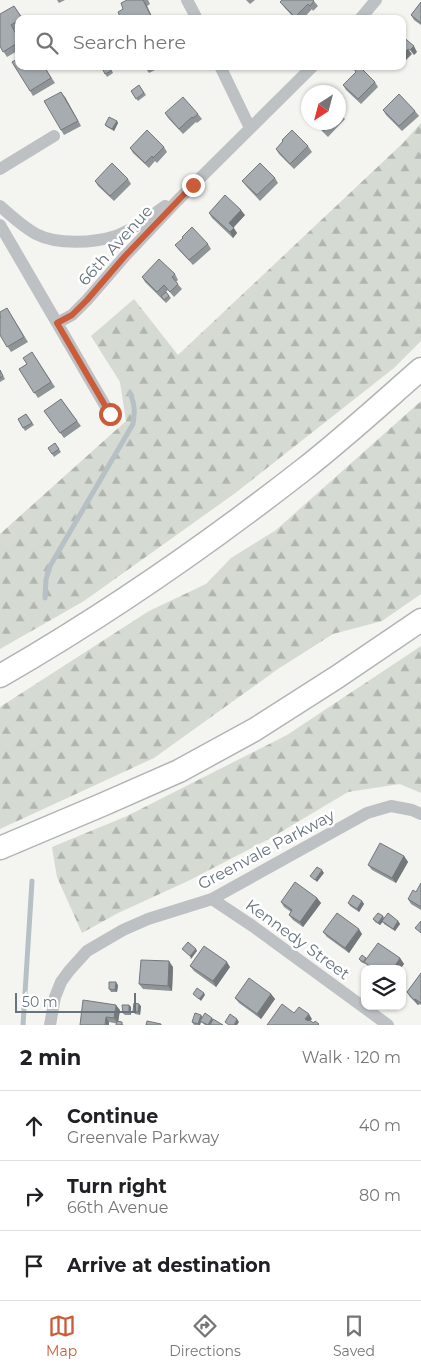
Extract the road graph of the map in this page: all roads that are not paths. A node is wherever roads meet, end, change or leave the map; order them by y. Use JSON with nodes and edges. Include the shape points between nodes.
{"nodes":[{"id":1,"x":187,"y":0,"type":"edge"},
{"id":2,"x":376,"y":0,"type":"edge"},
{"id":3,"x":194,"y":15,"type":"edge"},
{"id":4,"x":363,"y":15,"type":"edge"},
{"id":5,"x":222,"y":70,"type":"edge"},
{"id":6,"x":309,"y":70,"type":"edge"},
{"id":7,"x":250,"y":128,"type":"junction"},
{"id":8,"x":54,"y":136,"type":"dead end"},
{"id":9,"x":0,"y":169,"type":"edge"},
{"id":10,"x":193,"y":185,"type":"junction"},
{"id":11,"x":0,"y":206,"type":"edge"},
{"id":12,"x":0,"y":225,"type":"edge"},
{"id":13,"x":57,"y":323,"type":"junction"},
{"id":14,"x":421,"y":369,"type":"edge"},
{"id":15,"x":110,"y":414,"type":"dead end"},
{"id":16,"x":421,"y":620,"type":"edge"},
{"id":17,"x":0,"y":676,"type":"edge"},
{"id":18,"x":421,"y":814,"type":"edge"},
{"id":19,"x":0,"y":848,"type":"edge"},
{"id":20,"x":212,"y":899,"type":"junction"},
{"id":21,"x":50,"y":1022,"type":"edge"},
{"id":22,"x":388,"y":1025,"type":"edge"}],
"edges":[{"from":1,"to":3,"type":"street"},
{"from":2,"to":4,"type":"street"},
{"from":5,"to":7,"type":"street"},
{"from":6,"to":7,"type":"street","name":"66th Avenue"},
{"from":7,"to":10,"type":"street","name":"66th Avenue"},
{"from":8,"to":9,"type":"street"},
{"from":10,"to":11,"type":"street","name":"66th Avenue","via":[[138,225],[115,236],[88,241],[70,242],[38,235]]},
{"from":10,"to":13,"type":"street","name":"66th Avenue","via":[[82,305]]},
{"from":12,"to":13,"type":"street"},
{"from":13,"to":15,"type":"street"},
{"from":14,"to":17,"type":"highway","via":[[364,420],[234,523],[161,576]]},
{"from":16,"to":19,"type":"highway","via":[[254,730],[179,771]]},
{"from":18,"to":20,"type":"street","name":"Greenvale Parkway","via":[[391,806],[367,813]]},
{"from":20,"to":21,"type":"street","name":"Greenvale Parkway","via":[[148,919],[87,951],[61,982]]},
{"from":20,"to":22,"type":"street","name":"Kennedy Street"}]}
